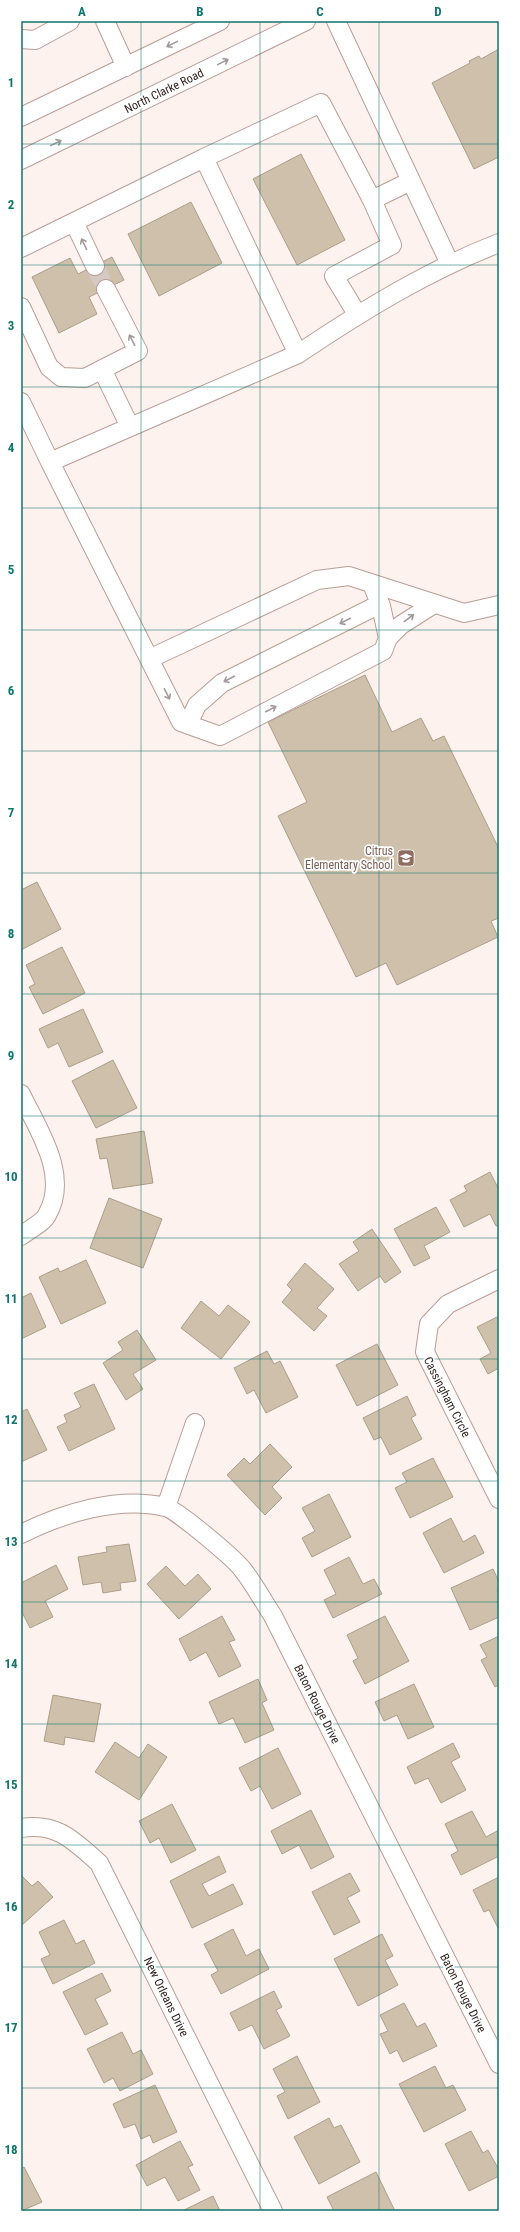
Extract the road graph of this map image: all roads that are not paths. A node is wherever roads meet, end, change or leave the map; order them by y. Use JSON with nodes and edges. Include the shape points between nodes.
{"nodes":[{"id":1,"x":70,"y":21,"type":"edge"},
{"id":2,"x":105,"y":21,"type":"edge"},
{"id":3,"x":220,"y":21,"type":"edge"},
{"id":4,"x":306,"y":21,"type":"edge"},
{"id":5,"x":336,"y":21,"type":"edge"},
{"id":6,"x":21,"y":40,"type":"edge"},
{"id":7,"x":126,"y":67,"type":"junction"},
{"id":8,"x":21,"y":117,"type":"edge"},
{"id":9,"x":204,"y":158,"type":"junction"},
{"id":10,"x":21,"y":160,"type":"edge"},
{"id":11,"x":411,"y":181,"type":"junction"},
{"id":12,"x":372,"y":200,"type":"junction"},
{"id":13,"x":74,"y":222,"type":"junction"},
{"id":14,"x":499,"y":243,"type":"edge"},
{"id":15,"x":21,"y":248,"type":"edge"},
{"id":16,"x":450,"y":264,"type":"junction"},
{"id":17,"x":95,"y":266,"type":"tunnel mouth"},
{"id":18,"x":106,"y":289,"type":"tunnel mouth"},
{"id":19,"x":21,"y":307,"type":"edge"},
{"id":20,"x":357,"y":314,"type":"junction"},
{"id":21,"x":298,"y":354,"type":"junction"},
{"id":22,"x":102,"y":370,"type":"junction"},
{"id":23,"x":21,"y":402,"type":"edge"},
{"id":24,"x":130,"y":427,"type":"junction"},
{"id":25,"x":50,"y":462,"type":"junction"},
{"id":26,"x":372,"y":584,"type":"junction"},
{"id":27,"x":380,"y":604,"type":"junction"},
{"id":28,"x":434,"y":604,"type":"junction"},
{"id":29,"x":499,"y":605,"type":"edge"},
{"id":30,"x":388,"y":638,"type":"junction"},
{"id":31,"x":148,"y":659,"type":"junction"},
{"id":32,"x":188,"y":724,"type":"junction"},
{"id":33,"x":21,"y":1094,"type":"edge"},
{"id":34,"x":21,"y":1236,"type":"edge"},
{"id":35,"x":499,"y":1279,"type":"edge"},
{"id":36,"x":196,"y":1423,"type":"dead end"},
{"id":37,"x":499,"y":1499,"type":"edge"},
{"id":38,"x":166,"y":1507,"type":"junction"},
{"id":39,"x":21,"y":1534,"type":"edge"},
{"id":40,"x":21,"y":1828,"type":"edge"},
{"id":41,"x":499,"y":2064,"type":"edge"},
{"id":42,"x":272,"y":2211,"type":"edge"}],
"edges":[{"from":1,"to":6,"type":"street","via":[[35,40]]},
{"from":2,"to":7,"type":"street"},
{"from":3,"to":7,"type":"street","one_way":true},
{"from":10,"to":4,"type":"street","name":"North Clarke Road","one_way":true},
{"from":5,"to":11,"type":"street"},
{"from":7,"to":8,"type":"street"},
{"from":9,"to":12,"type":"street","via":[[321,103]]},
{"from":9,"to":13,"type":"street"},
{"from":9,"to":21,"type":"street"},
{"from":11,"to":12,"type":"street"},
{"from":11,"to":16,"type":"street"},
{"from":12,"to":20,"type":"street","via":[[392,246],[334,276]]},
{"from":13,"to":15,"type":"street"},
{"from":17,"to":13,"type":"street","one_way":true},
{"from":14,"to":16,"type":"street"},
{"from":16,"to":20,"type":"street"},
{"from":22,"to":18,"type":"street","one_way":true,"via":[[138,351]]},
{"from":19,"to":22,"type":"street","via":[[49,367],[61,377],[85,378]]},
{"from":20,"to":21,"type":"street"},
{"from":21,"to":24,"type":"street"},
{"from":22,"to":24,"type":"street"},
{"from":23,"to":25,"type":"street"},
{"from":24,"to":25,"type":"street"},
{"from":25,"to":31,"type":"street"},
{"from":26,"to":27,"type":"street"},
{"from":26,"to":28,"type":"street"},
{"from":26,"to":31,"type":"street","via":[[349,576],[317,580]]},
{"from":27,"to":30,"type":"street"},
{"from":27,"to":32,"type":"street","one_way":true,"via":[[222,683],[197,704]]},
{"from":28,"to":29,"type":"street","via":[[464,613]]},
{"from":30,"to":28,"type":"street","one_way":true,"via":[[401,625]]},
{"from":32,"to":30,"type":"street","one_way":true,"via":[[220,736],[383,651]]},
{"from":31,"to":32,"type":"street","one_way":true,"via":[[181,722]]},
{"from":33,"to":34,"type":"street","via":[[51,1157],[56,1188],[47,1216]]},
{"from":35,"to":37,"type":"street","name":"Cassingham Circle","via":[[448,1304],[429,1324],[425,1352]]},
{"from":36,"to":38,"type":"street"},
{"from":38,"to":39,"type":"street","via":[[124,1504],[88,1508],[48,1520]]},
{"from":38,"to":41,"type":"street","name":"Baton Rouge Drive","via":[[201,1532],[242,1569],[273,1616]]},
{"from":40,"to":42,"type":"street","name":"New Orleans Drive","via":[[36,1826],[66,1834],[99,1863]]}]}
